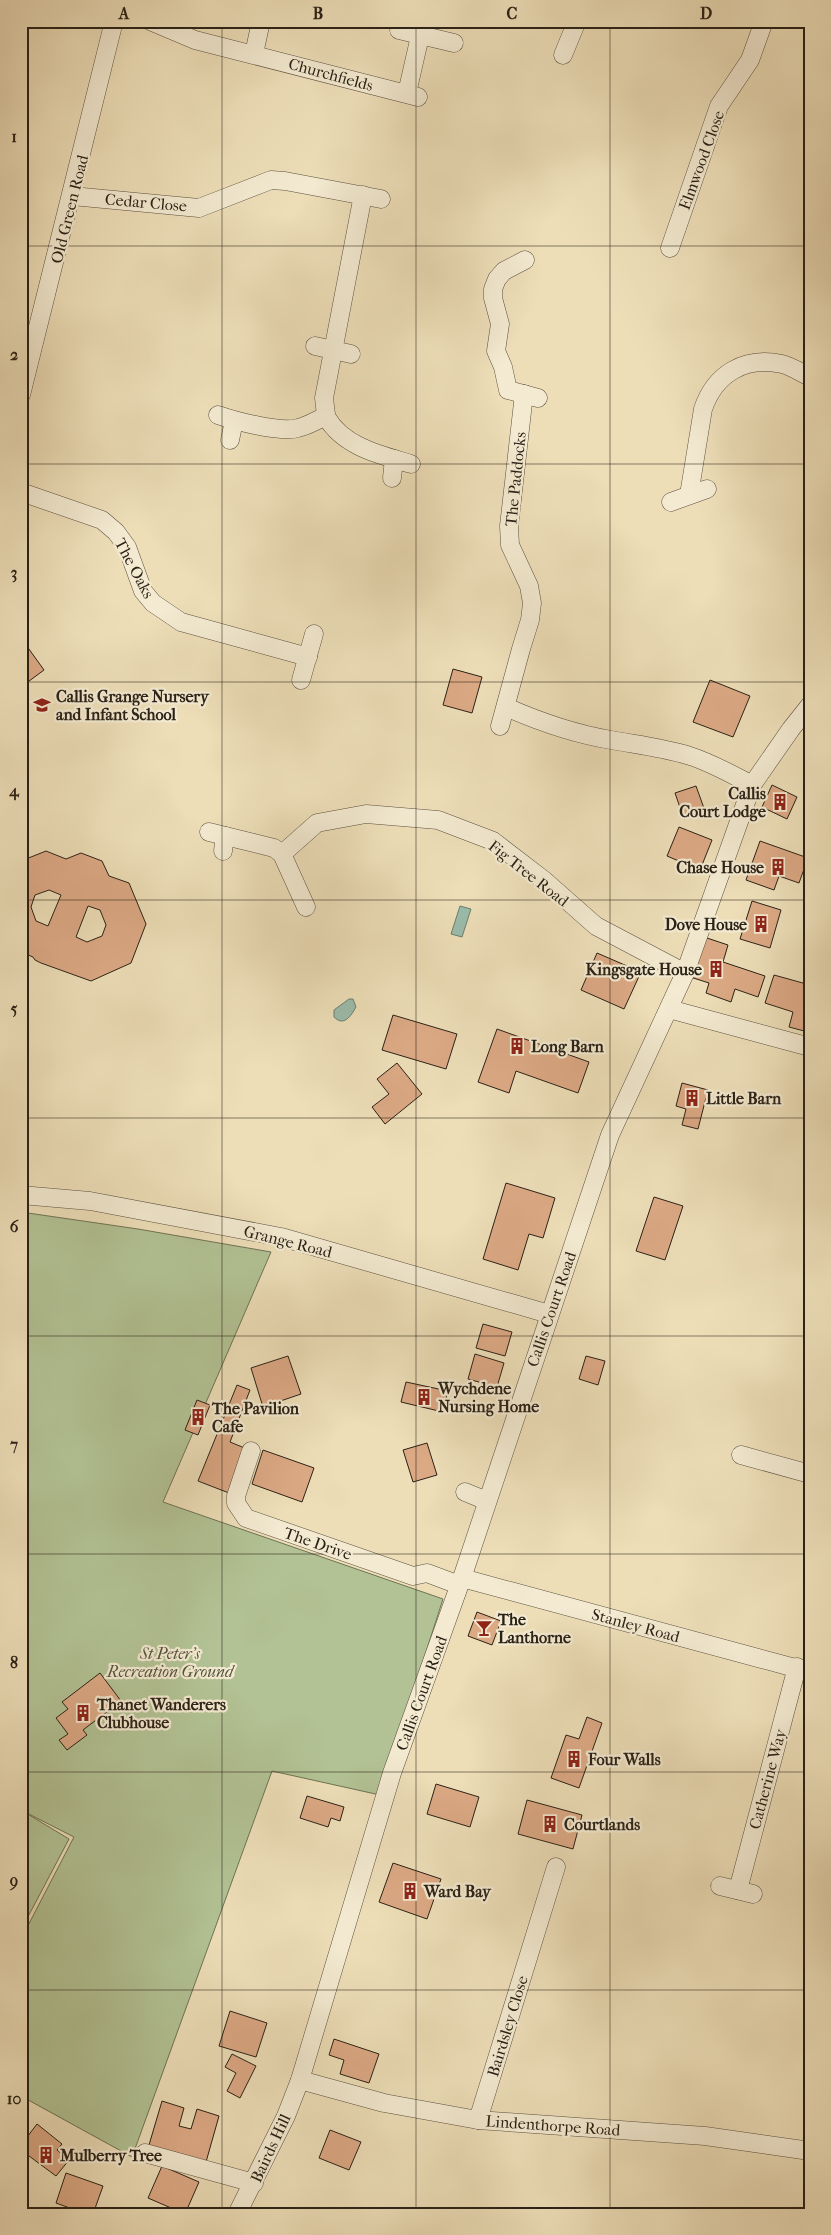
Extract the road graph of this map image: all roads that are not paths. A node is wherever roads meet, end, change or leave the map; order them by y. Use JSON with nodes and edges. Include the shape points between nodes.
{"nodes":[{"id":1,"x":114,"y":21,"type":"edge"},
{"id":2,"x":150,"y":21,"type":"edge"},
{"id":3,"x":261,"y":21,"type":"edge"},
{"id":4,"x":578,"y":21,"type":"edge"},
{"id":5,"x":764,"y":21,"type":"edge"},
{"id":6,"x":399,"y":30,"type":"dead end"},
{"id":7,"x":420,"y":36,"type":"junction"},
{"id":8,"x":454,"y":43,"type":"dead end"},
{"id":9,"x":254,"y":54,"type":"junction"},
{"id":10,"x":563,"y":55,"type":"dead end"},
{"id":11,"x":363,"y":195,"type":"junction"},
{"id":12,"x":72,"y":196,"type":"junction"},
{"id":13,"x":381,"y":199,"type":"dead end"},
{"id":14,"x":670,"y":248,"type":"dead end"},
{"id":15,"x":525,"y":260,"type":"dead end"},
{"id":16,"x":315,"y":346,"type":"dead end"},
{"id":17,"x":333,"y":350,"type":"junction"},
{"id":18,"x":351,"y":354,"type":"dead end"},
{"id":19,"x":810,"y":377,"type":"edge"},
{"id":20,"x":21,"y":396,"type":"edge"},
{"id":21,"x":326,"y":416,"type":"junction"},
{"id":22,"x":230,"y":440,"type":"dead end"},
{"id":23,"x":394,"y":459,"type":"junction"},
{"id":24,"x":411,"y":464,"type":"dead end"},
{"id":25,"x":392,"y":478,"type":"dead end"},
{"id":26,"x":707,"y":489,"type":"dead end"},
{"id":27,"x":21,"y":492,"type":"edge"},
{"id":28,"x":689,"y":496,"type":"junction"},
{"id":29,"x":671,"y":502,"type":"dead end"},
{"id":30,"x":314,"y":634,"type":"dead end"},
{"id":31,"x":308,"y":657,"type":"junction"},
{"id":32,"x":301,"y":680,"type":"dead end"},
{"id":33,"x":810,"y":705,"type":"edge"},
{"id":34,"x":506,"y":707,"type":"junction"},
{"id":35,"x":500,"y":726,"type":"dead end"},
{"id":36,"x":752,"y":785,"type":"junction"},
{"id":37,"x":219,"y":840,"type":"dead end"},
{"id":38,"x":282,"y":854,"type":"junction"},
{"id":39,"x":307,"y":907,"type":"dead end"},
{"id":40,"x":684,"y":973,"type":"junction"},
{"id":41,"x":669,"y":1009,"type":"junction"},
{"id":42,"x":810,"y":1047,"type":"edge"},
{"id":43,"x":21,"y":1195,"type":"edge"},
{"id":44,"x":549,"y":1314,"type":"junction"},
{"id":45,"x":251,"y":1451,"type":"dead end"},
{"id":46,"x":741,"y":1454,"type":"dead end"},
{"id":47,"x":810,"y":1474,"type":"edge"},
{"id":48,"x":466,"y":1492,"type":"dead end"},
{"id":49,"x":487,"y":1501,"type":"junction"},
{"id":50,"x":461,"y":1581,"type":"junction"},
{"id":51,"x":803,"y":1670,"type":"edge"},
{"id":52,"x":556,"y":1867,"type":"dead end"},
{"id":53,"x":720,"y":1886,"type":"dead end"},
{"id":54,"x":300,"y":2080,"type":"junction"},
{"id":55,"x":478,"y":2120,"type":"junction"},
{"id":56,"x":810,"y":2151,"type":"edge"},
{"id":57,"x":145,"y":2153,"type":"dead end"},
{"id":58,"x":254,"y":2183,"type":"junction"},
{"id":59,"x":237,"y":2214,"type":"edge"}],
"edges":[{"from":1,"to":12,"type":"street","name":"Old Green Road"},
{"from":2,"to":9,"type":"street","name":"Churchfields","via":[[194,40]]},
{"from":3,"to":9,"type":"street"},
{"from":4,"to":10,"type":"street"},
{"from":5,"to":14,"type":"street","name":"Elmwood Close","via":[[750,60],[719,106]]},
{"from":6,"to":7,"type":"street"},
{"from":7,"to":8,"type":"street"},
{"from":7,"to":9,"type":"street","name":"Churchfields","via":[[412,95]]},
{"from":11,"to":12,"type":"street","name":"Cedar Close","via":[[271,180],[199,208]]},
{"from":11,"to":13,"type":"street","name":"Cedar Close"},
{"from":11,"to":17,"type":"street"},
{"from":12,"to":20,"type":"street","name":"Old Green Road"},
{"from":15,"to":34,"type":"street","name":"The Paddocks","via":[[504,271],[497,279],[492,298],[500,324],[496,350],[503,367],[523,394],[509,526],[510,545],[529,586],[532,603]]},
{"from":16,"to":17,"type":"street"},
{"from":17,"to":18,"type":"street"},
{"from":17,"to":21,"type":"street","via":[[324,398]]},
{"from":19,"to":28,"type":"street","via":[[782,364],[757,362],[732,369],[717,382],[703,409]]},
{"from":21,"to":22,"type":"street","via":[[296,429],[272,428],[226,418]]},
{"from":21,"to":23,"type":"street","via":[[353,444]]},
{"from":23,"to":24,"type":"street"},
{"from":23,"to":25,"type":"street"},
{"from":26,"to":28,"type":"street"},
{"from":27,"to":31,"type":"street","name":"The Oaks","via":[[102,520],[127,547],[143,591],[153,603],[181,622]]},
{"from":28,"to":29,"type":"street"},
{"from":30,"to":31,"type":"street"},
{"from":31,"to":32,"type":"street"},
{"from":33,"to":36,"type":"street","name":"Callis Court Road"},
{"from":34,"to":35,"type":"street","name":"The Paddocks"},
{"from":34,"to":36,"type":"street","via":[[578,733],[688,756],[713,764]]},
{"from":36,"to":40,"type":"street","name":"Callis Court Road"},
{"from":37,"to":38,"type":"street","via":[[266,845]]},
{"from":38,"to":39,"type":"street"},
{"from":38,"to":40,"type":"street","name":"Fig Tree Road","via":[[317,823],[366,814],[438,820],[493,841],[596,926]]},
{"from":40,"to":41,"type":"street","name":"Callis Court Road"},
{"from":41,"to":42,"type":"street"},
{"from":41,"to":44,"type":"street","name":"Callis Court Road","via":[[610,1135]]},
{"from":43,"to":44,"type":"street","name":"Grange Road","via":[[90,1201],[281,1237]]},
{"from":44,"to":49,"type":"street","name":"Callis Court Road"},
{"from":45,"to":50,"type":"street","name":"The Drive","via":[[236,1496],[236,1504],[246,1518],[413,1576],[427,1573]]},
{"from":46,"to":47,"type":"street"},
{"from":48,"to":49,"type":"street"},
{"from":49,"to":50,"type":"street","name":"Callis Court Road"},
{"from":50,"to":51,"type":"street","name":"Stanley Road"},
{"from":50,"to":54,"type":"street","name":"Callis Court Road","via":[[392,1773]]},
{"from":51,"to":53,"type":"street","name":"Catherine Way","via":[[745,1892]]},
{"from":52,"to":55,"type":"street","name":"Bairdsley Close","via":[[530,1929]]},
{"from":54,"to":55,"type":"street","name":"Lindenthorpe Road","via":[[384,2103]]},
{"from":54,"to":58,"type":"street","name":"Bairds Hill"},
{"from":55,"to":56,"type":"street","name":"Lindenthorpe Road","via":[[705,2136]]},
{"from":57,"to":58,"type":"street"},
{"from":58,"to":59,"type":"street","name":"Bairds Hill"}]}
